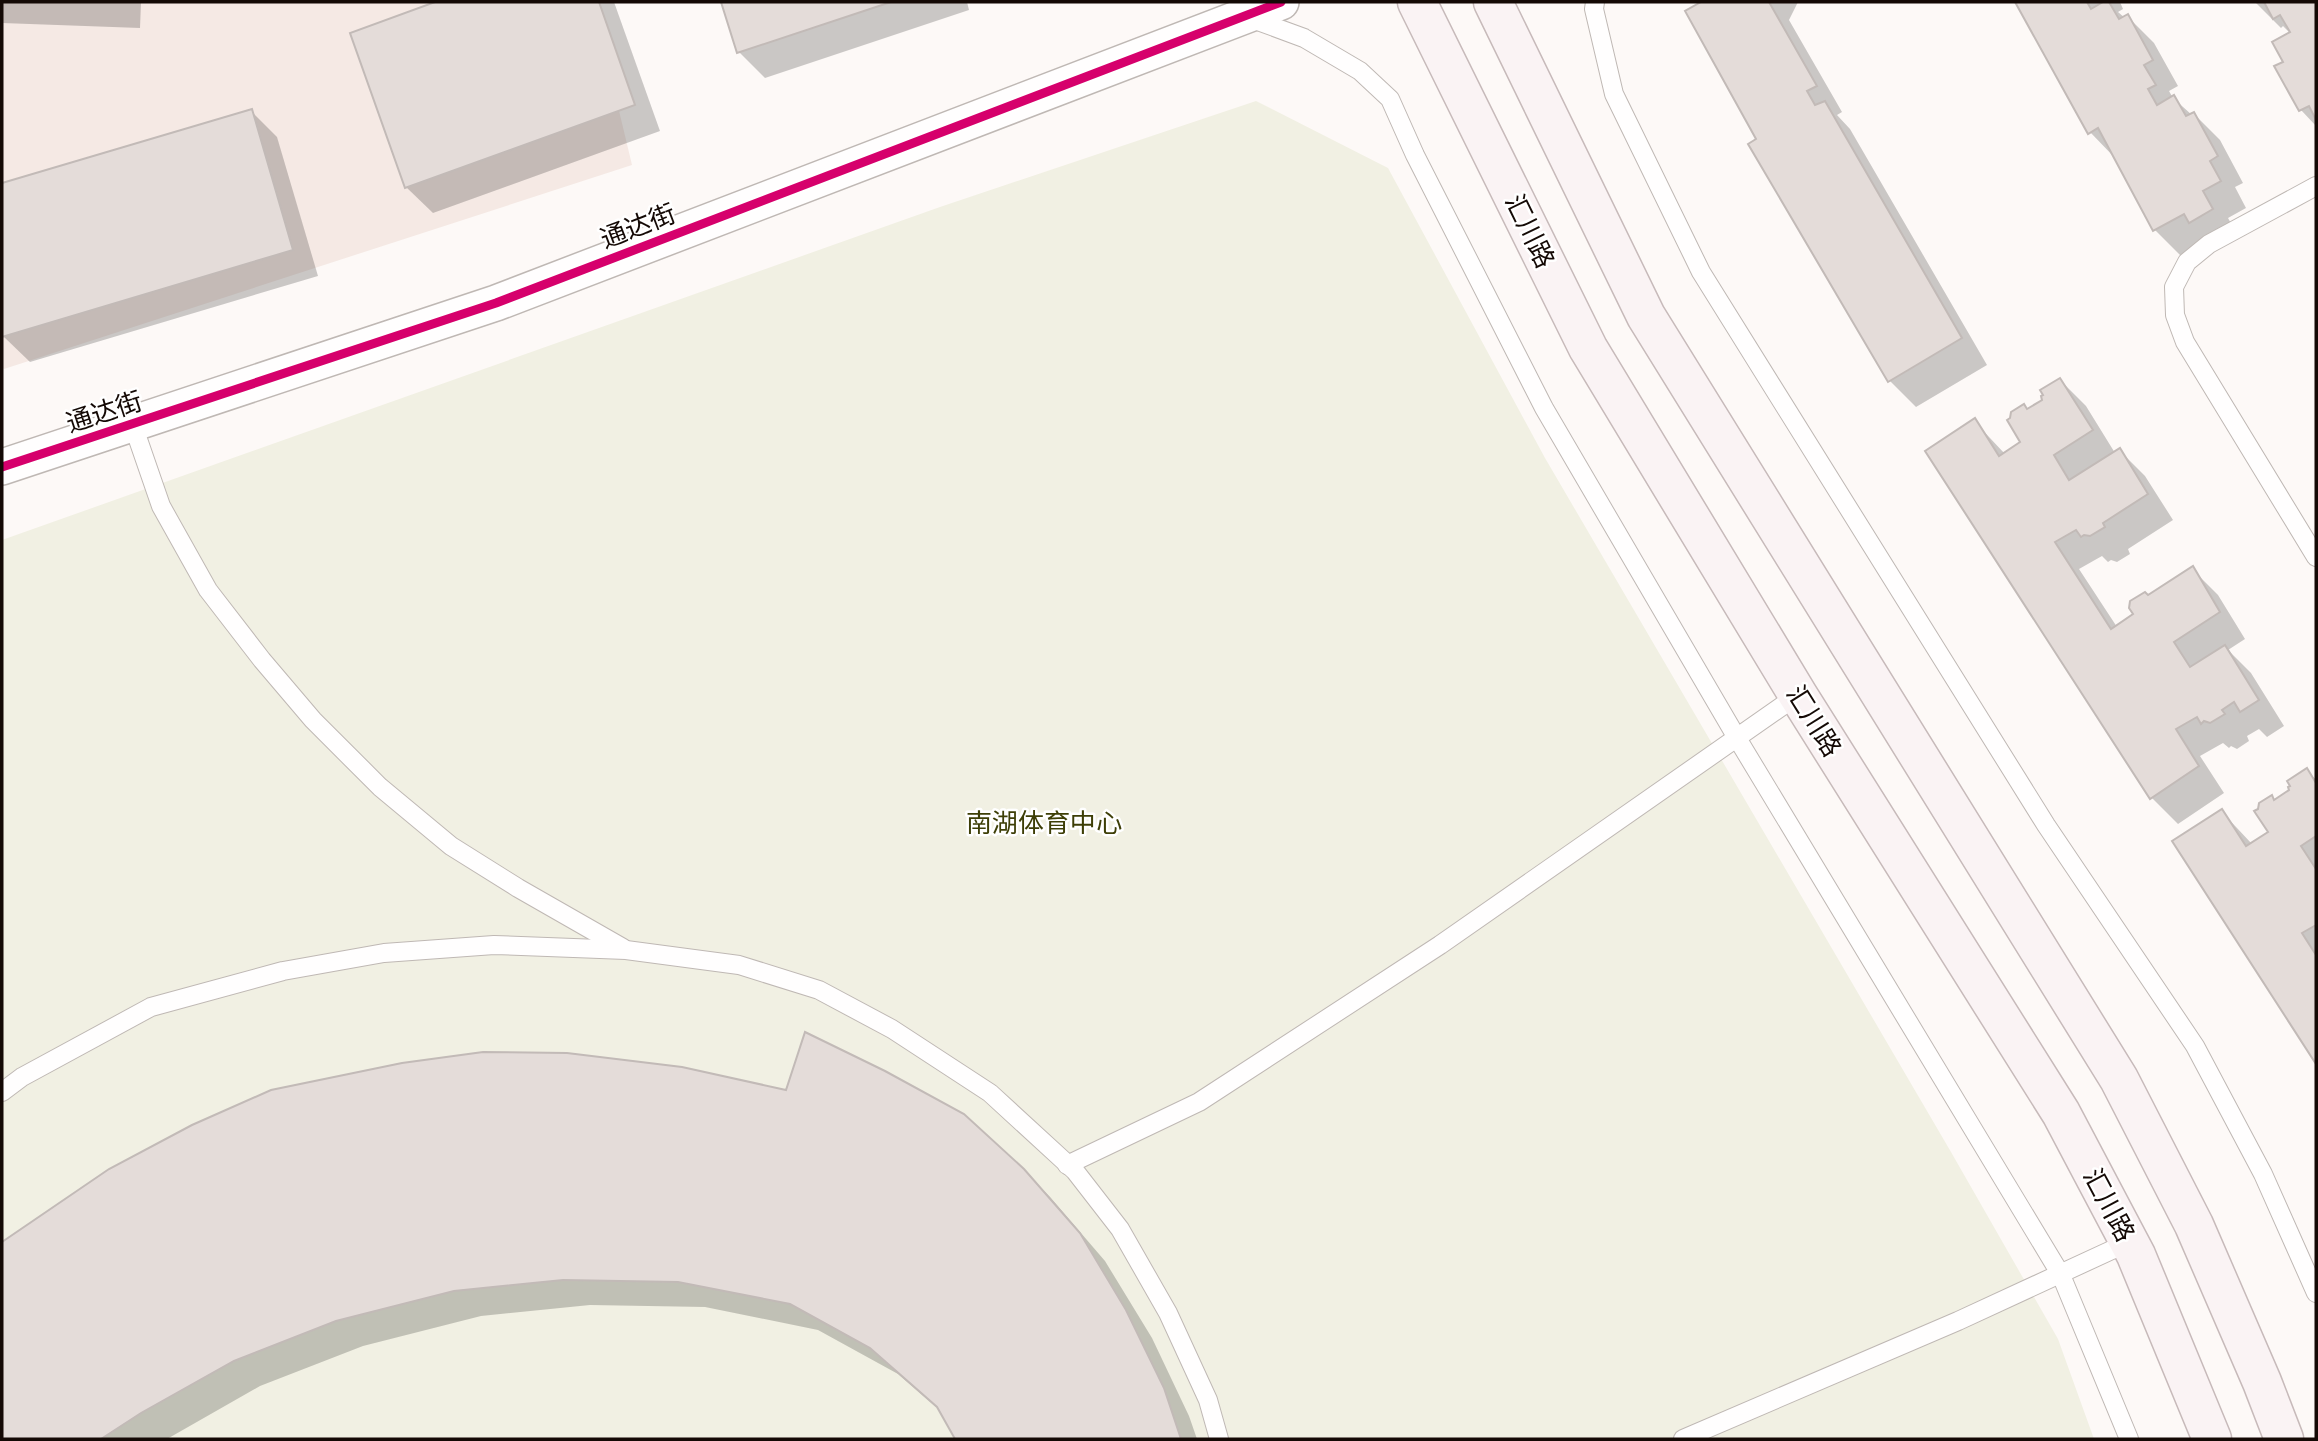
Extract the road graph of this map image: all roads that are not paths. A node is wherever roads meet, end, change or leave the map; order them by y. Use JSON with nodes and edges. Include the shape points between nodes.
{"nodes":[{"id":1,"x":1281,"y":2,"type":"edge"},
{"id":2,"x":1417,"y":2,"type":"edge"},
{"id":3,"x":1493,"y":2,"type":"edge"},
{"id":4,"x":1595,"y":2,"type":"edge"},
{"id":5,"x":1250,"y":9,"type":"edge"},
{"id":6,"x":2316,"y":186,"type":"edge"},
{"id":7,"x":133,"y":425,"type":"junction"},
{"id":8,"x":2,"y":467,"type":"edge"},
{"id":9,"x":2316,"y":557,"type":"edge"},
{"id":10,"x":1798,"y":695,"type":"junction"},
{"id":11,"x":1737,"y":738,"type":"junction"},
{"id":12,"x":626,"y":950,"type":"junction"},
{"id":13,"x":2,"y":1092,"type":"edge"},
{"id":14,"x":1067,"y":1165,"type":"junction"},
{"id":15,"x":2129,"y":1242,"type":"junction"},
{"id":16,"x":2061,"y":1275,"type":"junction"},
{"id":17,"x":2316,"y":1293,"type":"edge"},
{"id":18,"x":1219,"y":1439,"type":"edge"},
{"id":19,"x":1683,"y":1439,"type":"edge"},
{"id":20,"x":2129,"y":1439,"type":"edge"},
{"id":21,"x":2211,"y":1439,"type":"edge"},
{"id":22,"x":2284,"y":1439,"type":"edge"}],
"edges":[{"from":1,"to":5,"type":"street","name":"通达街"},
{"from":2,"to":10,"type":"main road","name":"汇川路","via":[[1588,348]]},
{"from":3,"to":22,"type":"main road","via":[[1646,316],[2119,1079],[2194,1224]]},
{"from":4,"to":17,"type":"lane","via":[[1614,94],[1701,272],[2046,825],[2195,1046],[2263,1174]]},
{"from":5,"to":7,"type":"street","name":"通达街","via":[[496,303]]},
{"from":5,"to":11,"type":"lane","via":[[1360,71],[1390,99],[1545,408]]},
{"from":6,"to":9,"type":"lane","via":[[2209,244],[2187,262],[2174,288],[2175,315],[2185,342]]},
{"from":7,"to":8,"type":"street","name":"通达街"},
{"from":7,"to":12,"type":"lane","via":[[161,506],[208,590],[313,720],[380,787],[451,846]]},
{"from":10,"to":11,"type":"lane"},
{"from":10,"to":15,"type":"main road","name":"汇川路","via":[[2061,1113]]},
{"from":11,"to":14,"type":"lane","via":[[1440,945],[1199,1101]]},
{"from":11,"to":16,"type":"lane"},
{"from":12,"to":13,"type":"lane","via":[[494,945],[384,953],[283,971],[151,1007]]},
{"from":12,"to":14,"type":"lane","via":[[739,965],[819,990],[892,1029],[990,1093]]},
{"from":14,"to":18,"type":"lane","via":[[1120,1229],[1168,1313],[1208,1399]]},
{"from":15,"to":16,"type":"lane"},
{"from":15,"to":21,"type":"main road","name":"汇川路"},
{"from":16,"to":19,"type":"lane"},
{"from":16,"to":20,"type":"lane"}]}
